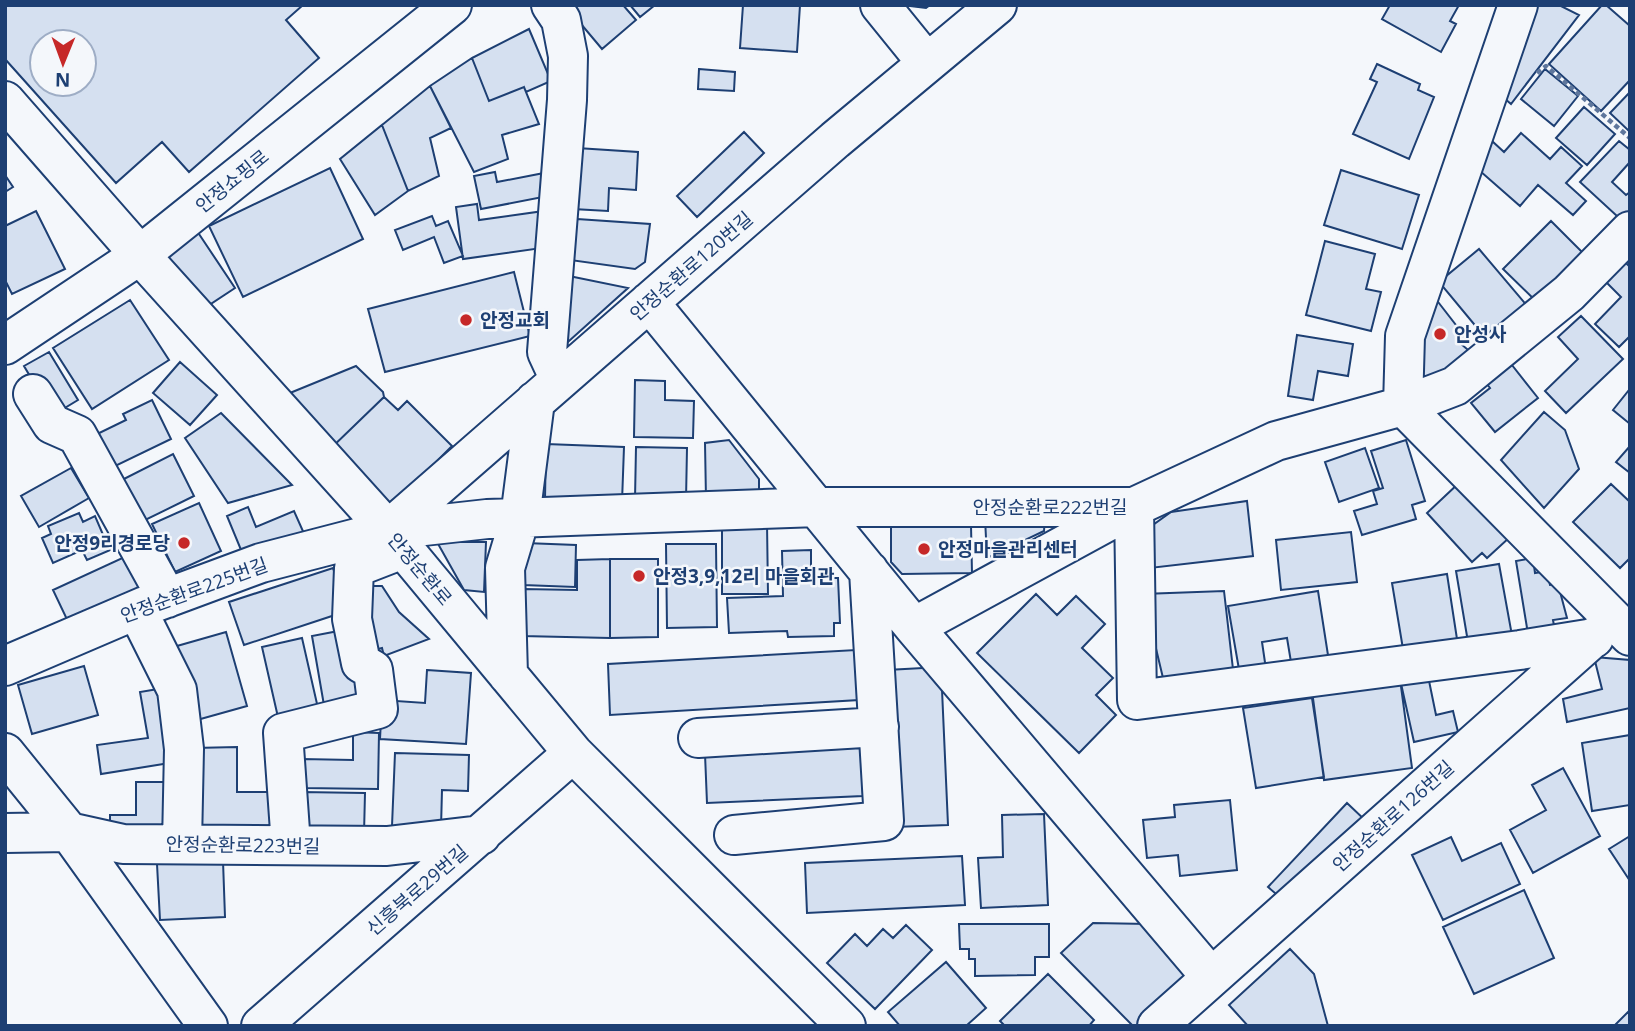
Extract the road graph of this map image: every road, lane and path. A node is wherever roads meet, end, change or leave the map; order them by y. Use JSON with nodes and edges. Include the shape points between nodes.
{"nodes":[{"id":1,"x":551,"y":5,"type":"edge"},
{"id":2,"x":880,"y":5,"type":"edge"},
{"id":3,"x":997,"y":5,"type":"edge"},
{"id":4,"x":1518,"y":5,"type":"edge"},
{"id":5,"x":430,"y":12,"type":"edge"},
{"id":6,"x":927,"y":63,"type":"junction"},
{"id":7,"x":1533,"y":79,"type":"dead end"},
{"id":8,"x":5,"y":101,"type":"edge"},
{"id":9,"x":1630,"y":138,"type":"edge"},
{"id":10,"x":1630,"y":231,"type":"edge"},
{"id":11,"x":140,"y":255,"type":"junction"},
{"id":12,"x":649,"y":302,"type":"junction"},
{"id":13,"x":5,"y":345,"type":"edge"},
{"id":14,"x":548,"y":390,"type":"junction"},
{"id":15,"x":33,"y":394,"type":"dead end"},
{"id":16,"x":1403,"y":406,"type":"junction"},
{"id":17,"x":817,"y":508,"type":"junction"},
{"id":18,"x":1134,"y":508,"type":"junction"},
{"id":19,"x":520,"y":518,"type":"junction"},
{"id":20,"x":395,"y":540,"type":"junction"},
{"id":21,"x":869,"y":571,"type":"junction"},
{"id":22,"x":152,"y":604,"type":"junction"},
{"id":23,"x":1617,"y":625,"type":"edge"},
{"id":24,"x":915,"y":627,"type":"junction"},
{"id":25,"x":5,"y":666,"type":"edge"},
{"id":26,"x":508,"y":675,"type":"junction"},
{"id":27,"x":879,"y":727,"type":"junction"},
{"id":28,"x":698,"y":738,"type":"dead end"},
{"id":29,"x":573,"y":752,"type":"junction"},
{"id":30,"x":5,"y":753,"type":"edge"},
{"id":31,"x":69,"y":832,"type":"junction"},
{"id":32,"x":5,"y":833,"type":"edge"},
{"id":33,"x":481,"y":835,"type":"junction"},
{"id":34,"x":734,"y":835,"type":"dead end"},
{"id":35,"x":182,"y":844,"type":"junction"},
{"id":36,"x":291,"y":845,"type":"junction"},
{"id":37,"x":1211,"y":977,"type":"junction"},
{"id":38,"x":208,"y":1026,"type":"edge"},
{"id":39,"x":261,"y":1026,"type":"edge"},
{"id":40,"x":846,"y":1026,"type":"edge"},
{"id":41,"x":1157,"y":1026,"type":"edge"}],
"edges":[{"from":1,"to":14,"type":"street","via":[[561,20],[568,56]]},
{"from":2,"to":6,"type":"street"},
{"from":3,"to":6,"type":"street","name":"안정순환로120번길"},
{"from":4,"to":16,"type":"street","via":[[1405,336]]},
{"from":5,"to":11,"type":"street","name":"안정쇼핑로"},
{"from":6,"to":12,"type":"street","name":"안정순환로120번길"},
{"from":7,"to":9,"type":"path","via":[[1546,66]]},
{"from":8,"to":11,"type":"street","name":"안정순환로"},
{"from":10,"to":16,"type":"street","name":"안정순환로222번길","via":[[1569,293],[1455,386]]},
{"from":11,"to":13,"type":"street","name":"안정쇼핑로"},
{"from":11,"to":20,"type":"street","name":"안정순환로"},
{"from":12,"to":14,"type":"street","name":"안정순환로120번길"},
{"from":12,"to":17,"type":"street"},
{"from":14,"to":19,"type":"street"},
{"from":14,"to":20,"type":"street","name":"안정순환로120번길"},
{"from":15,"to":22,"type":"street","via":[[51,424],[77,435]]},
{"from":16,"to":18,"type":"street","name":"안정순환로222번길","via":[[1276,441]]},
{"from":16,"to":23,"type":"street"},
{"from":17,"to":18,"type":"street","name":"안정순환로222번길"},
{"from":17,"to":19,"type":"street","name":"안정순환로222번길"},
{"from":17,"to":21,"type":"street"},
{"from":18,"to":23,"type":"street","via":[[1137,700],[1520,650]]},
{"from":18,"to":24,"type":"street"},
{"from":19,"to":20,"type":"street","name":"안정순환로222번길"},
{"from":19,"to":26,"type":"street","via":[[505,568]]},
{"from":20,"to":22,"type":"street","name":"안정순환로225번길","via":[[261,564]]},
{"from":20,"to":26,"type":"street","name":"안정순환로"},
{"from":20,"to":36,"type":"street","via":[[354,568],[352,619],[361,663],[373,670],[378,709],[283,733]]},
{"from":21,"to":24,"type":"street"},
{"from":21,"to":27,"type":"street"},
{"from":22,"to":25,"type":"street","name":"안정순환로225번길"},
{"from":22,"to":35,"type":"street","via":[[177,690],[184,750]]},
{"from":23,"to":37,"type":"street","name":"안정순환로126번길"},
{"from":24,"to":37,"type":"street"},
{"from":26,"to":29,"type":"street","name":"안정순환로"},
{"from":27,"to":28,"type":"street"},
{"from":27,"to":34,"type":"street","via":[[884,821]]},
{"from":29,"to":33,"type":"street","name":"신흥북로29번길"},
{"from":29,"to":40,"type":"street","name":"안정순환로"},
{"from":30,"to":31,"type":"street"},
{"from":31,"to":32,"type":"street","name":"안정순환로223번길"},
{"from":31,"to":35,"type":"street","name":"안정순환로223번길","via":[[123,844]]},
{"from":31,"to":38,"type":"street"},
{"from":33,"to":36,"type":"street","name":"안정순환로223번길","via":[[387,846]]},
{"from":33,"to":39,"type":"street","name":"신흥북로29번길"},
{"from":35,"to":36,"type":"street","name":"안정순환로223번길"},
{"from":37,"to":41,"type":"street","name":"안정순환로126번길"}]}
